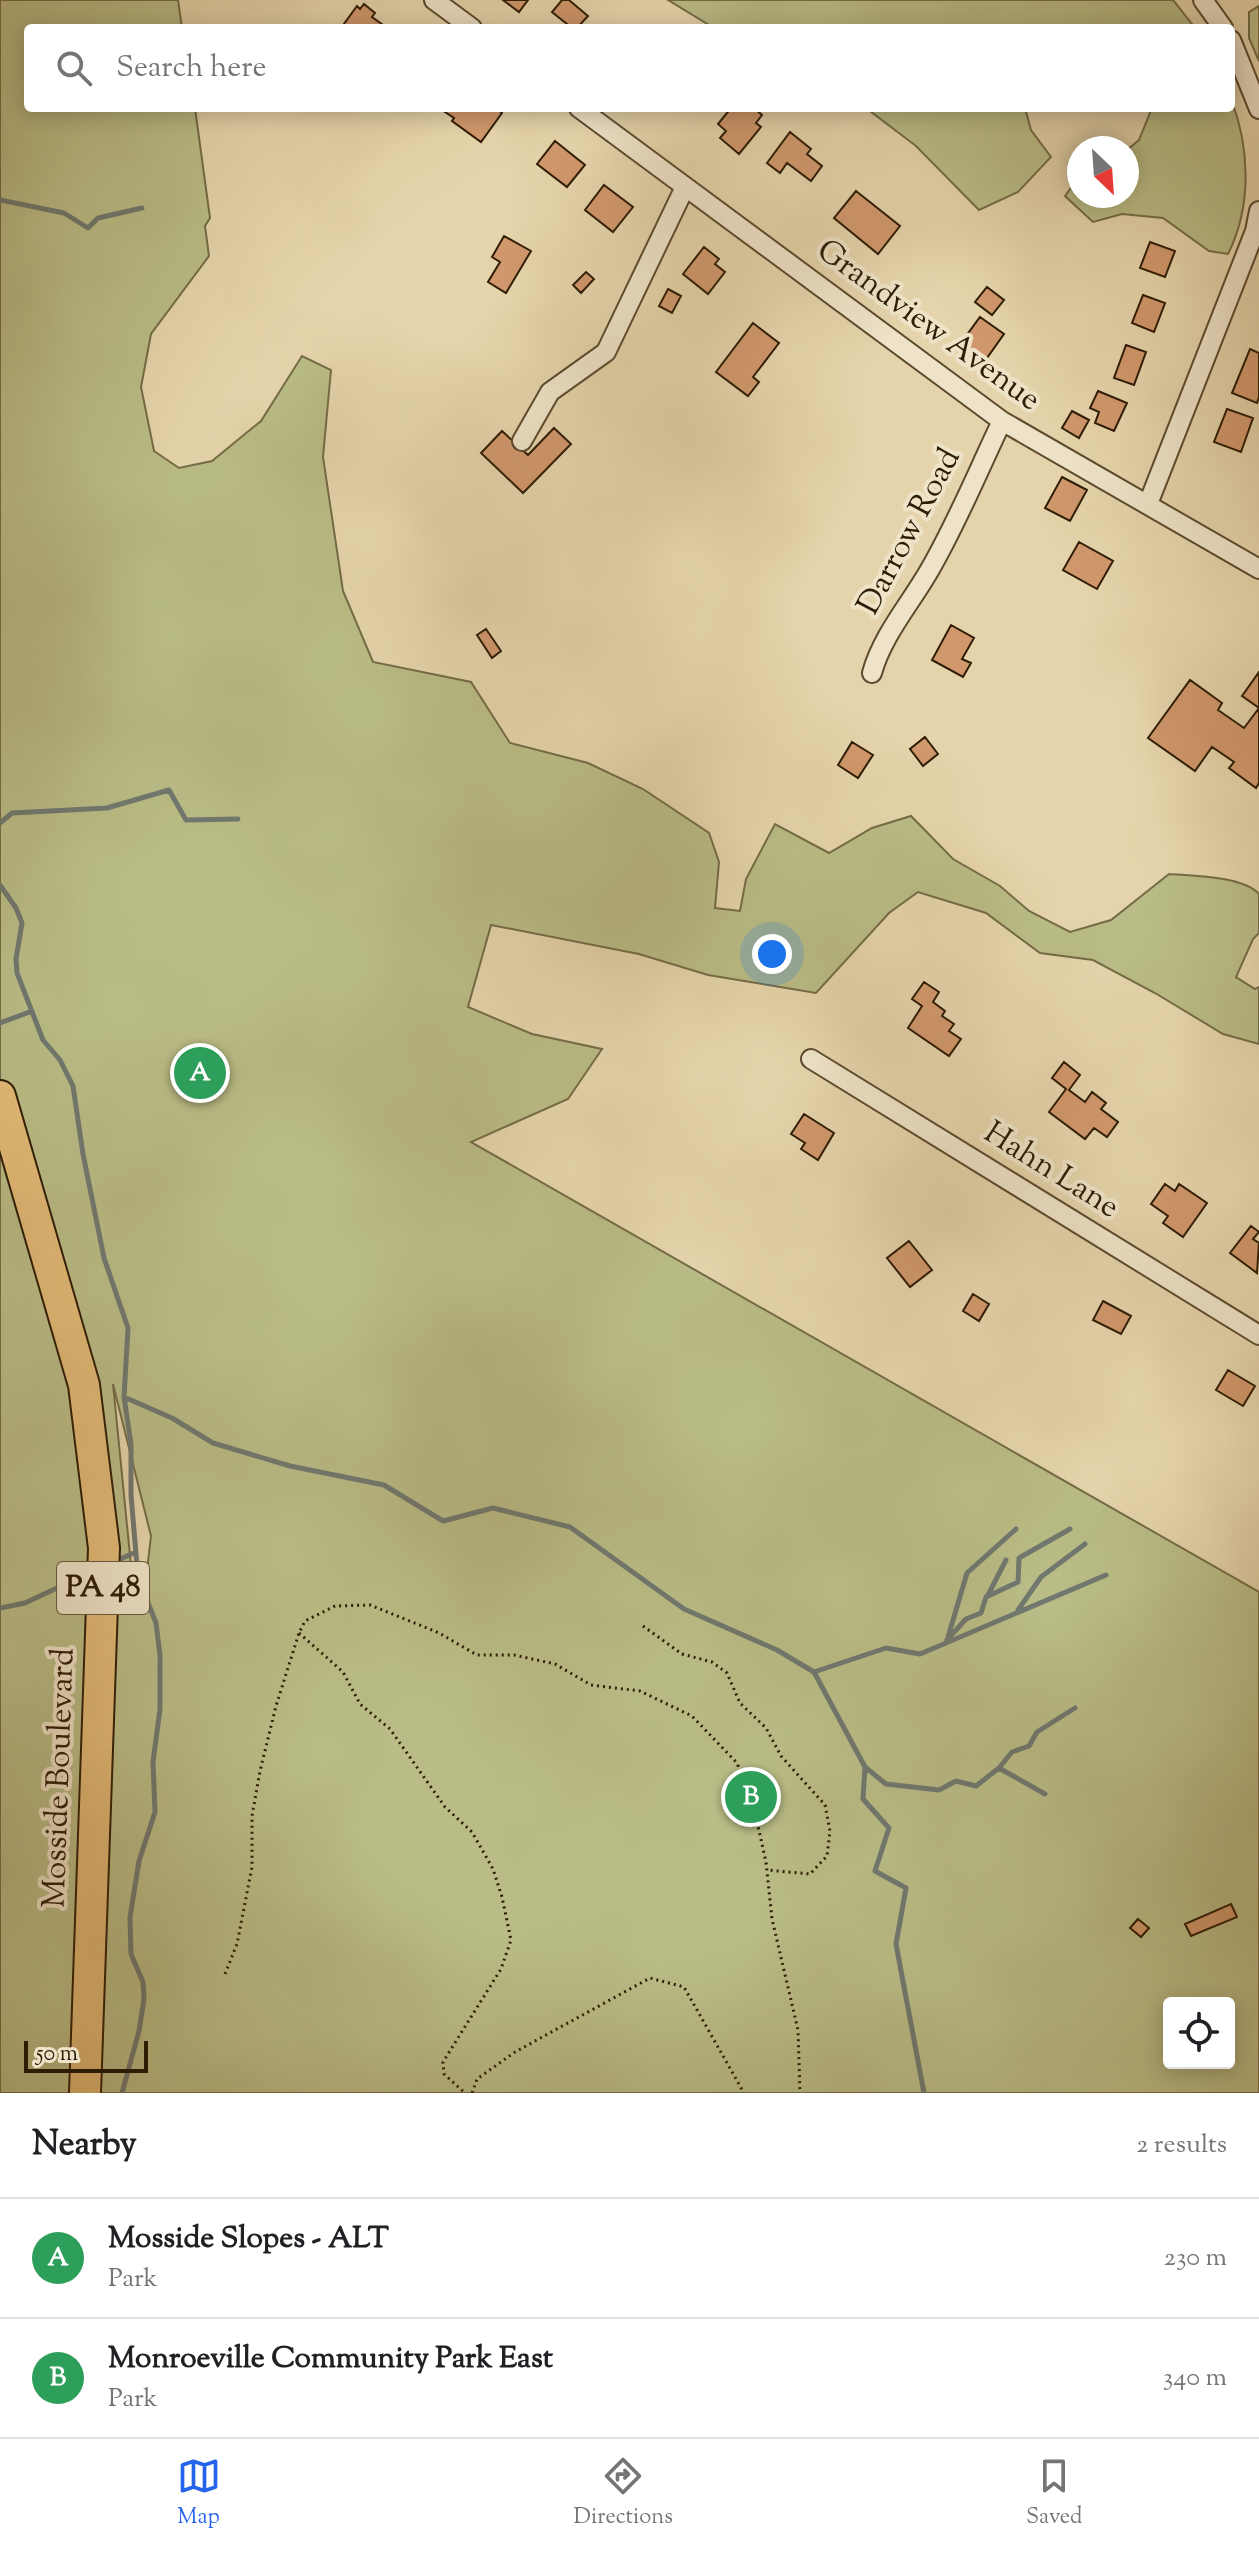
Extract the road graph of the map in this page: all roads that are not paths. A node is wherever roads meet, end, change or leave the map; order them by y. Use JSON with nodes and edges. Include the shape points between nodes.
{"nodes":[{"id":1,"x":434,"y":0,"type":"edge"},
{"id":2,"x":1203,"y":0,"type":"edge"},
{"id":3,"x":467,"y":24,"type":"edge"},
{"id":4,"x":1220,"y":24,"type":"edge"},
{"id":5,"x":1235,"y":50,"type":"edge"},
{"id":6,"x":1259,"y":109,"type":"edge"},
{"id":7,"x":584,"y":112,"type":"edge"},
{"id":8,"x":685,"y":187,"type":"junction"},
{"id":9,"x":1259,"y":211,"type":"edge"},
{"id":10,"x":1257,"y":232,"type":"edge"},
{"id":11,"x":1002,"y":421,"type":"junction"},
{"id":12,"x":522,"y":441,"type":"dead end"},
{"id":13,"x":1148,"y":504,"type":"junction"},
{"id":14,"x":1259,"y":569,"type":"edge"},
{"id":15,"x":872,"y":673,"type":"dead end"},
{"id":16,"x":811,"y":1059,"type":"dead end"},
{"id":17,"x":0,"y":1096,"type":"edge"},
{"id":18,"x":1259,"y":1335,"type":"edge"},
{"id":19,"x":85,"y":2093,"type":"edge"}],
"edges":[{"from":1,"to":3,"type":"street"},
{"from":2,"to":4,"type":"street"},
{"from":5,"to":6,"type":"street"},
{"from":7,"to":8,"type":"street","name":"Grandview Avenue"},
{"from":8,"to":11,"type":"street","name":"Grandview Avenue"},
{"from":8,"to":12,"type":"street","via":[[606,352],[550,392]]},
{"from":9,"to":10,"type":"street"},
{"from":10,"to":13,"type":"street"},
{"from":11,"to":13,"type":"street","name":"Grandview Avenue"},
{"from":11,"to":15,"type":"street","name":"Darrow Road","via":[[953,526],[879,652]]},
{"from":13,"to":14,"type":"street","name":"Grandview Avenue"},
{"from":16,"to":18,"type":"street","name":"Hahn Lane"},
{"from":17,"to":19,"type":"main road","name":"Mosside Boulevard","number":"PA 48","via":[[84,1385],[104,1548]]}]}
